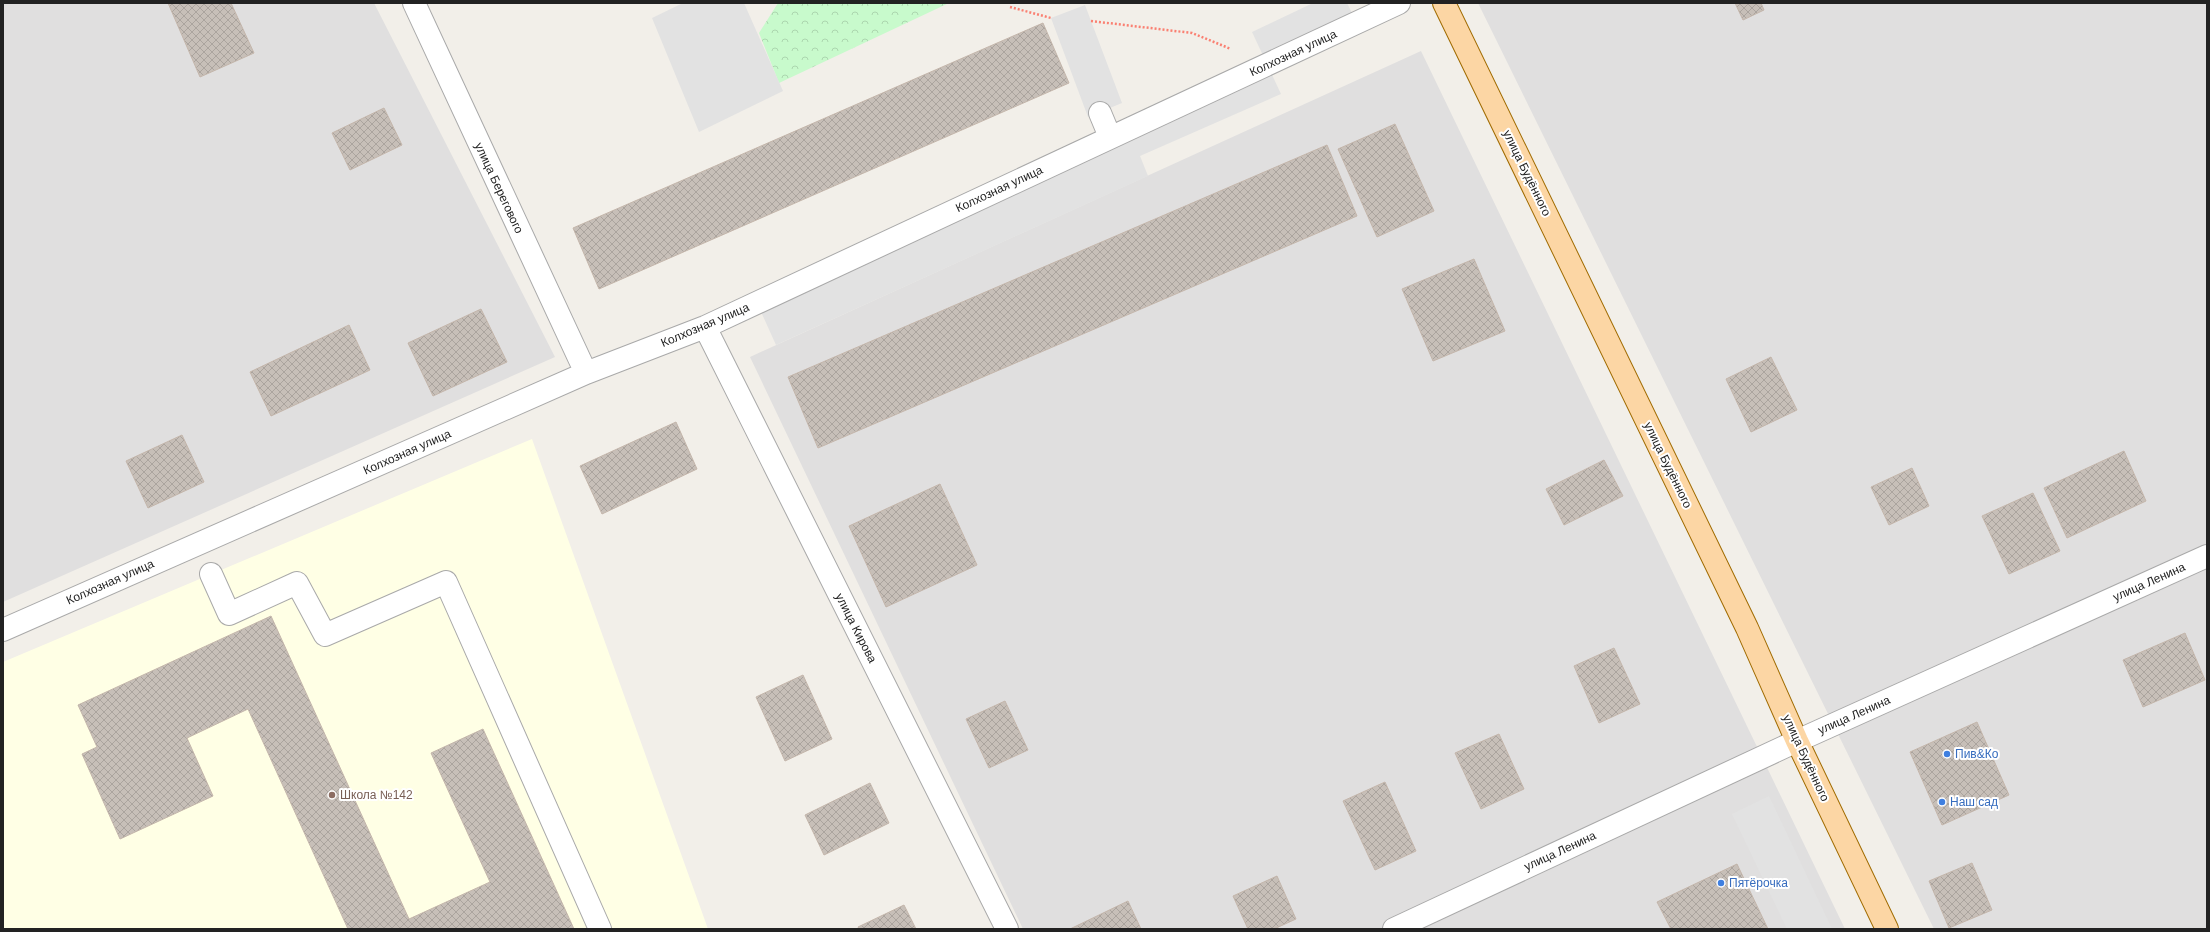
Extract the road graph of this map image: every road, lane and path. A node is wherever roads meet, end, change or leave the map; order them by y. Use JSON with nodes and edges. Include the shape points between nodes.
{"nodes":[{"id":1,"x":414,"y":3,"type":"edge"},
{"id":2,"x":1398,"y":3,"type":"edge"},
{"id":3,"x":1444,"y":3,"type":"edge"},
{"id":4,"x":1010,"y":7,"type":"dead end"},
{"id":5,"x":1051,"y":18,"type":"dead end"},
{"id":6,"x":1091,"y":21,"type":"dead end"},
{"id":7,"x":1267,"y":64,"type":"junction"},
{"id":8,"x":1100,"y":113,"type":"dead end"},
{"id":9,"x":1110,"y":137,"type":"junction"},
{"id":10,"x":705,"y":327,"type":"junction"},
{"id":11,"x":586,"y":373,"type":"junction"},
{"id":12,"x":2207,"y":556,"type":"edge"},
{"id":13,"x":210,"y":574,"type":"dead end"},
{"id":14,"x":3,"y":630,"type":"edge"},
{"id":15,"x":1797,"y":741,"type":"junction"},
{"id":16,"x":600,"y":929,"type":"edge"},
{"id":17,"x":1007,"y":929,"type":"edge"},
{"id":18,"x":1394,"y":929,"type":"edge"},
{"id":19,"x":1887,"y":929,"type":"edge"}],
"edges":[{"from":1,"to":11,"type":"street","name":"улица Берегового"},
{"from":2,"to":7,"type":"street","name":"Колхозная улица"},
{"from":3,"to":15,"type":"main road","name":"улица Будённого","via":[[1747,628]]},
{"from":4,"to":5,"type":"path"},
{"from":6,"to":7,"type":"path","via":[[1192,33]]},
{"from":7,"to":9,"type":"street","name":"Колхозная улица"},
{"from":8,"to":9,"type":"street"},
{"from":9,"to":10,"type":"street","name":"Колхозная улица"},
{"from":10,"to":11,"type":"street","name":"Колхозная улица"},
{"from":10,"to":17,"type":"street","name":"улица Кирова"},
{"from":11,"to":14,"type":"street","name":"Колхозная улица"},
{"from":12,"to":15,"type":"street","name":"улица Ленина"},
{"from":13,"to":16,"type":"street","via":[[229,614],[297,583],[325,635],[446,582]]},
{"from":15,"to":18,"type":"street","name":"улица Ленина"},
{"from":15,"to":19,"type":"main road","name":"улица Будённого"}]}
